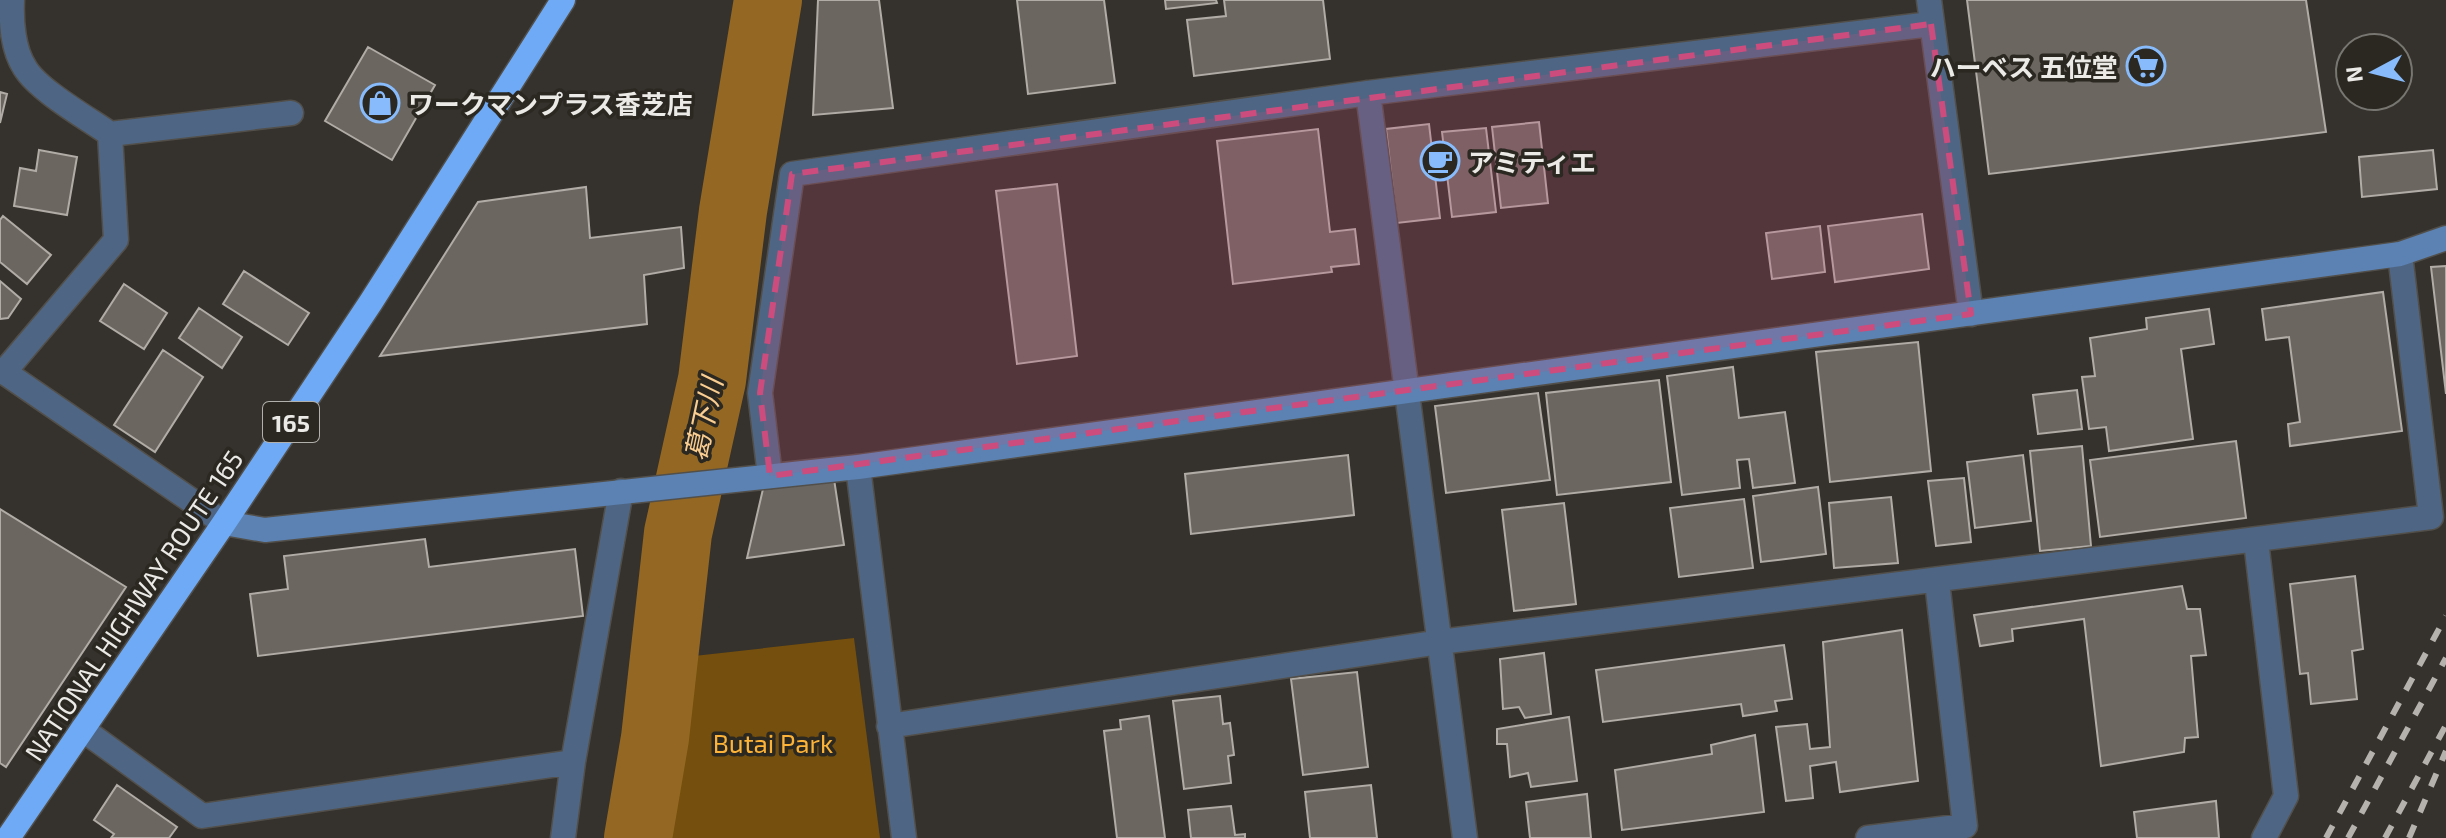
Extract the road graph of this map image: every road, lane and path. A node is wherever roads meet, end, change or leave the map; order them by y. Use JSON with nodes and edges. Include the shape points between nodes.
{"nodes":[{"id":1,"x":12,"y":0,"type":"edge"},
{"id":2,"x":563,"y":0,"type":"edge"},
{"id":3,"x":1930,"y":12,"type":"edge"},
{"id":4,"x":1368,"y":93,"type":"junction"},
{"id":5,"x":291,"y":113,"type":"dead end"},
{"id":6,"x":110,"y":134,"type":"junction"},
{"id":7,"x":2446,"y":238,"type":"edge"},
{"id":8,"x":2400,"y":254,"type":"junction"},
{"id":9,"x":1971,"y":314,"type":"junction"},
{"id":10,"x":1407,"y":391,"type":"junction"},
{"id":11,"x":858,"y":467,"type":"junction"},
{"id":12,"x":770,"y":476,"type":"junction"},
{"id":13,"x":621,"y":491,"type":"junction"},
{"id":14,"x":224,"y":523,"type":"junction"},
{"id":15,"x":2256,"y":541,"type":"junction"},
{"id":16,"x":1937,"y":581,"type":"junction"},
{"id":17,"x":1440,"y":642,"type":"junction"},
{"id":18,"x":889,"y":726,"type":"junction"},
{"id":19,"x":82,"y":729,"type":"junction"},
{"id":20,"x":573,"y":762,"type":"junction"},
{"id":21,"x":202,"y":827,"type":"edge"},
{"id":22,"x":8,"y":838,"type":"edge"},
{"id":23,"x":563,"y":838,"type":"edge"},
{"id":24,"x":904,"y":838,"type":"edge"},
{"id":25,"x":1465,"y":838,"type":"edge"},
{"id":26,"x":1868,"y":838,"type":"edge"},
{"id":27,"x":2264,"y":838,"type":"edge"}],
"edges":[{"from":1,"to":6,"type":"street","via":[[14,35],[25,68],[48,91]]},
{"from":2,"to":14,"type":"highway","name":"NATIONAL HIGHWAY ROUTE 165","number":"165"},
{"from":3,"to":4,"type":"street"},
{"from":3,"to":9,"type":"street"},
{"from":4,"to":10,"type":"street"},
{"from":4,"to":12,"type":"street","via":[[792,174],[760,393]]},
{"from":5,"to":6,"type":"street"},
{"from":6,"to":14,"type":"street","via":[[116,240],[4,372]]},
{"from":7,"to":8,"type":"street"},
{"from":8,"to":9,"type":"street"},
{"from":8,"to":15,"type":"street","via":[[2431,517]]},
{"from":9,"to":10,"type":"street"},
{"from":10,"to":11,"type":"street"},
{"from":10,"to":17,"type":"street"},
{"from":11,"to":12,"type":"street"},
{"from":11,"to":18,"type":"street"},
{"from":12,"to":13,"type":"street"},
{"from":13,"to":14,"type":"street","via":[[265,530]]},
{"from":13,"to":20,"type":"street"},
{"from":14,"to":19,"type":"highway","name":"NATIONAL HIGHWAY ROUTE 165","number":"165"},
{"from":15,"to":16,"type":"street"},
{"from":15,"to":27,"type":"street","via":[[2286,796]]},
{"from":16,"to":17,"type":"street"},
{"from":16,"to":26,"type":"street","via":[[1965,826]]},
{"from":17,"to":18,"type":"street"},
{"from":17,"to":25,"type":"street"},
{"from":18,"to":24,"type":"street"},
{"from":19,"to":21,"type":"street"},
{"from":19,"to":22,"type":"highway","name":"NATIONAL HIGHWAY ROUTE 165","number":"165"},
{"from":20,"to":21,"type":"street"},
{"from":20,"to":23,"type":"street"}]}
